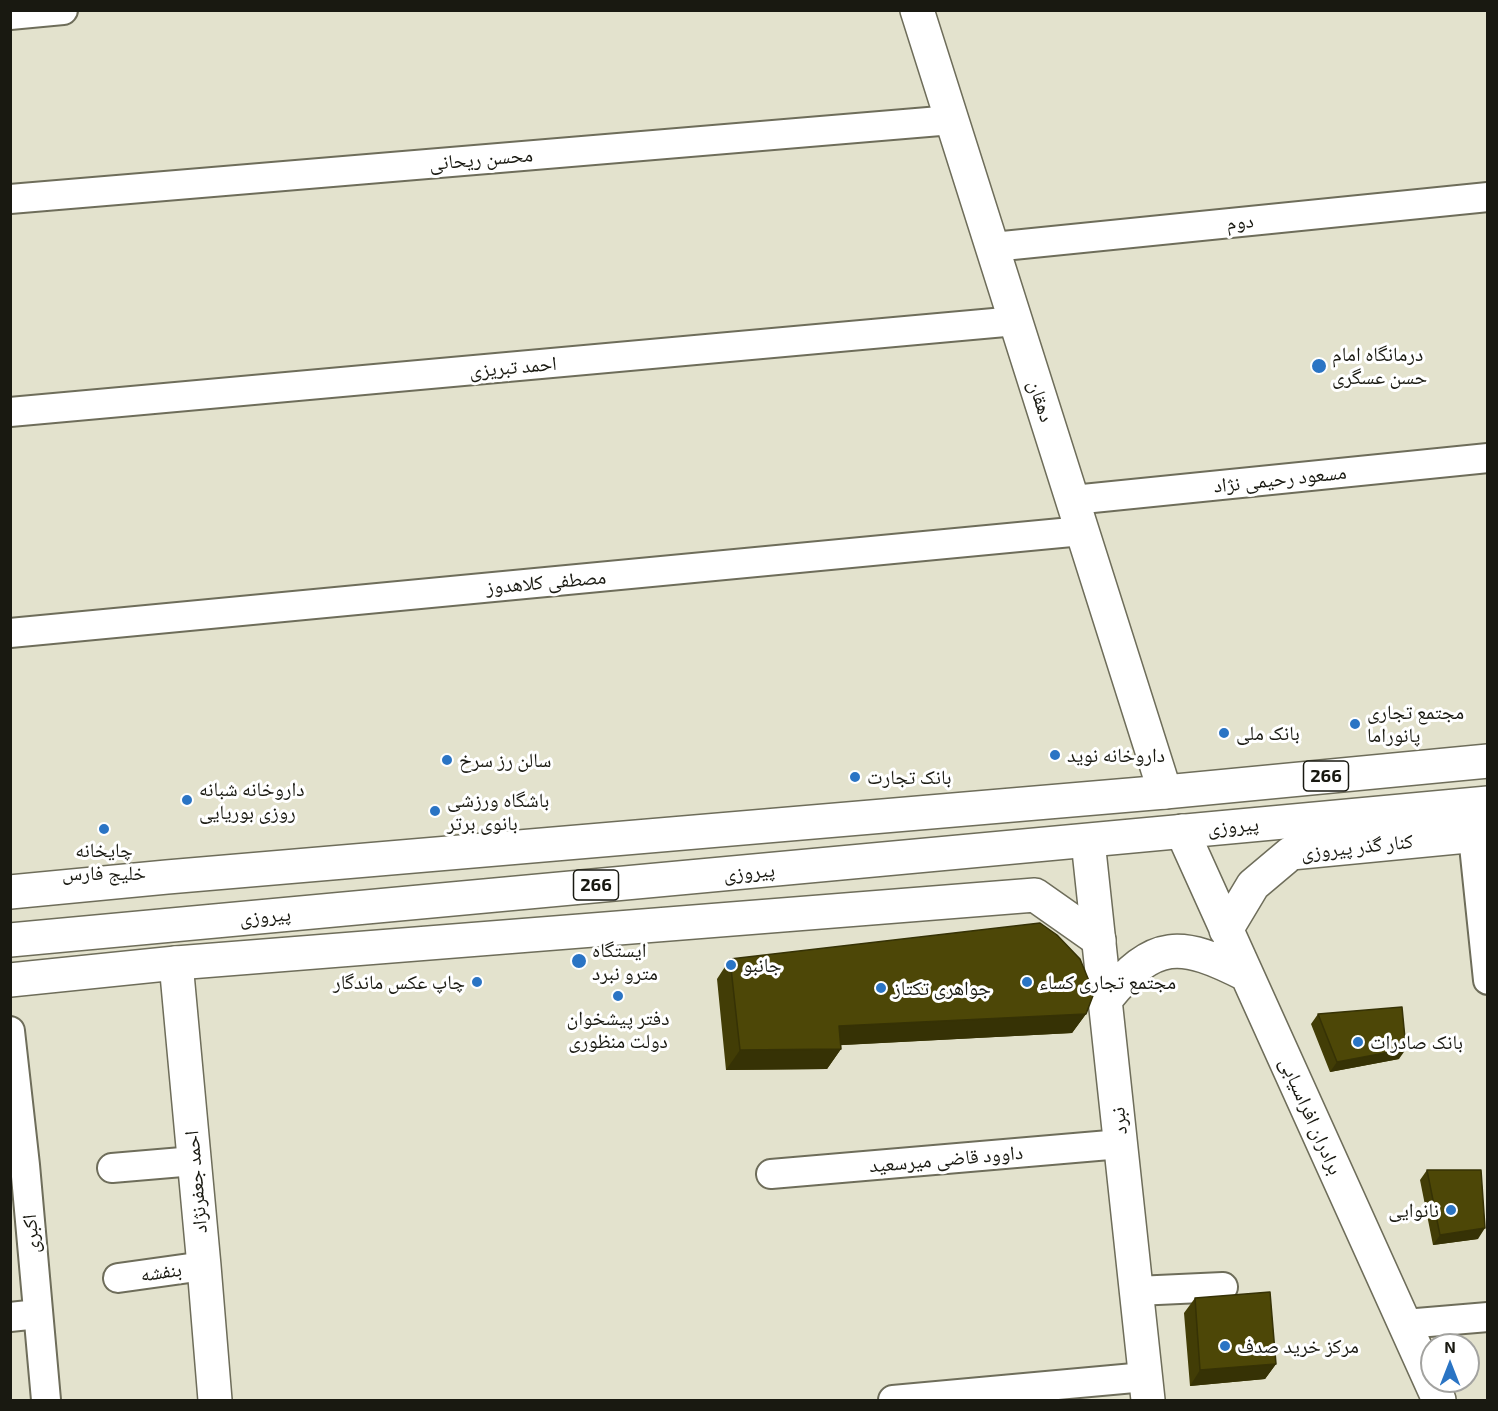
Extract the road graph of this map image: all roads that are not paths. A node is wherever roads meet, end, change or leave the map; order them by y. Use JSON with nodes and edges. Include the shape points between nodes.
{"nodes":[{"id":1,"x":63,"y":10,"type":"edge"},
{"id":2,"x":918,"y":10,"type":"edge"},
{"id":3,"x":10,"y":15,"type":"edge"},
{"id":4,"x":952,"y":120,"type":"junction"},
{"id":5,"x":1488,"y":197,"type":"edge"},
{"id":6,"x":10,"y":199,"type":"edge"},
{"id":7,"x":993,"y":247,"type":"junction"},
{"id":8,"x":1016,"y":321,"type":"junction"},
{"id":9,"x":10,"y":412,"type":"edge"},
{"id":10,"x":1488,"y":458,"type":"edge"},
{"id":11,"x":1073,"y":500,"type":"junction"},
{"id":12,"x":1082,"y":531,"type":"junction"},
{"id":13,"x":10,"y":633,"type":"edge"},
{"id":14,"x":1488,"y":761,"type":"edge"},
{"id":15,"x":1165,"y":792,"type":"junction"},
{"id":16,"x":1488,"y":803,"type":"edge"},
{"id":17,"x":1182,"y":831,"type":"junction"},
{"id":18,"x":1480,"y":835,"type":"edge"},
{"id":19,"x":1088,"y":841,"type":"junction"},
{"id":20,"x":633,"y":882,"type":"junction"},
{"id":21,"x":10,"y":892,"type":"edge"},
{"id":22,"x":521,"y":892,"type":"junction"},
{"id":23,"x":699,"y":922,"type":"junction"},
{"id":24,"x":172,"y":924,"type":"junction"},
{"id":25,"x":1226,"y":930,"type":"junction"},
{"id":26,"x":10,"y":940,"type":"edge"},
{"id":27,"x":468,"y":940,"type":"junction"},
{"id":28,"x":1099,"y":940,"type":"junction"},
{"id":29,"x":176,"y":963,"type":"junction"},
{"id":30,"x":1247,"y":975,"type":"junction"},
{"id":31,"x":10,"y":980,"type":"edge"},
{"id":32,"x":1488,"y":980,"type":"edge"},
{"id":33,"x":1106,"y":999,"type":"junction"},
{"id":34,"x":10,"y":1031,"type":"edge"},
{"id":35,"x":1121,"y":1144,"type":"junction"},
{"id":36,"x":194,"y":1161,"type":"junction"},
{"id":37,"x":18,"y":1166,"type":"edge"},
{"id":38,"x":112,"y":1168,"type":"dead end"},
{"id":39,"x":771,"y":1174,"type":"dead end"},
{"id":40,"x":204,"y":1266,"type":"junction"},
{"id":41,"x":118,"y":1278,"type":"dead end"},
{"id":42,"x":1223,"y":1287,"type":"dead end"},
{"id":43,"x":1136,"y":1291,"type":"junction"},
{"id":44,"x":24,"y":1315,"type":"edge"},
{"id":45,"x":1488,"y":1317,"type":"edge"},
{"id":46,"x":1406,"y":1324,"type":"junction"},
{"id":47,"x":1146,"y":1389,"type":"edge"},
{"id":48,"x":46,"y":1401,"type":"edge"},
{"id":49,"x":214,"y":1401,"type":"edge"},
{"id":50,"x":893,"y":1401,"type":"edge"},
{"id":51,"x":1439,"y":1401,"type":"edge"}],
"edges":[{"from":1,"to":3,"type":"street"},
{"from":2,"to":4,"type":"main road","name":"دهقان"},
{"from":4,"to":6,"type":"street","name":"محسن ریحانی"},
{"from":4,"to":7,"type":"main road","name":"دهقان"},
{"from":5,"to":7,"type":"street","name":"دوم"},
{"from":7,"to":8,"type":"main road","name":"دهقان"},
{"from":8,"to":9,"type":"street","name":"احمد تبریزی"},
{"from":8,"to":11,"type":"main road","name":"دهقان"},
{"from":10,"to":11,"type":"street","name":"مسعود رحیمی نژاد"},
{"from":11,"to":12,"type":"main road","name":"دهقان"},
{"from":12,"to":13,"type":"street","name":"مصطفی کلاهدوز"},
{"from":12,"to":15,"type":"main road","name":"دهقان"},
{"from":14,"to":15,"type":"main road","name":"پیروزی","number":"266"},
{"from":15,"to":17,"type":"main road","name":"دهقان"},
{"from":15,"to":21,"type":"main road","name":"پیروزی","number":"266"},
{"from":16,"to":17,"type":"main road","name":"پیروزی","number":"266"},
{"from":17,"to":19,"type":"main road","name":"پیروزی","number":"266"},
{"from":17,"to":25,"type":"main road","name":"برادران افراسیابی"},
{"from":18,"to":25,"type":"main road","name":"کنار گذر پیروزی","via":[[1291,853],[1252,885]]},
{"from":18,"to":32,"type":"street"},
{"from":19,"to":20,"type":"main road","name":"پیروزی","number":"266"},
{"from":19,"to":28,"type":"main road","name":"نبرد"},
{"from":20,"to":22,"type":"main road","name":"پیروزی","number":"266"},
{"from":20,"to":23,"type":"main road"},
{"from":22,"to":24,"type":"main road","name":"پیروزی","number":"266"},
{"from":22,"to":27,"type":"main road"},
{"from":23,"to":27,"type":"main road"},
{"from":23,"to":28,"type":"main road","via":[[1035,895]]},
{"from":24,"to":26,"type":"main road","name":"پیروزی","number":"266"},
{"from":24,"to":29,"type":"main road","name":"احمد جعفرنژاد"},
{"from":25,"to":30,"type":"main road","name":"برادران افراسیابی"},
{"from":27,"to":29,"type":"main road"},
{"from":28,"to":33,"type":"main road","name":"نبرد"},
{"from":29,"to":31,"type":"main road"},
{"from":29,"to":36,"type":"main road","name":"احمد جعفرنژاد"},
{"from":30,"to":33,"type":"main road","via":[[1192,952],[1165,951],[1140,963]]},
{"from":30,"to":46,"type":"main road","name":"برادران افراسیابی"},
{"from":33,"to":35,"type":"main road","name":"نبرد"},
{"from":34,"to":37,"type":"street","name":"اکبری"},
{"from":35,"to":39,"type":"street","name":"داوود قاضی میرسعید"},
{"from":35,"to":43,"type":"main road","name":"نبرد"},
{"from":36,"to":38,"type":"street"},
{"from":36,"to":40,"type":"main road","name":"احمد جعفرنژاد"},
{"from":37,"to":44,"type":"street","name":"اکبری"},
{"from":40,"to":41,"type":"street","name":"بنفشه"},
{"from":40,"to":49,"type":"main road","name":"احمد جعفرنژاد"},
{"from":42,"to":43,"type":"street"},
{"from":43,"to":47,"type":"main road","name":"نبرد"},
{"from":44,"to":48,"type":"street","name":"اکبری"},
{"from":45,"to":46,"type":"street"},
{"from":46,"to":51,"type":"main road","name":"برادران افراسیابی"},
{"from":47,"to":50,"type":"street"}]}
